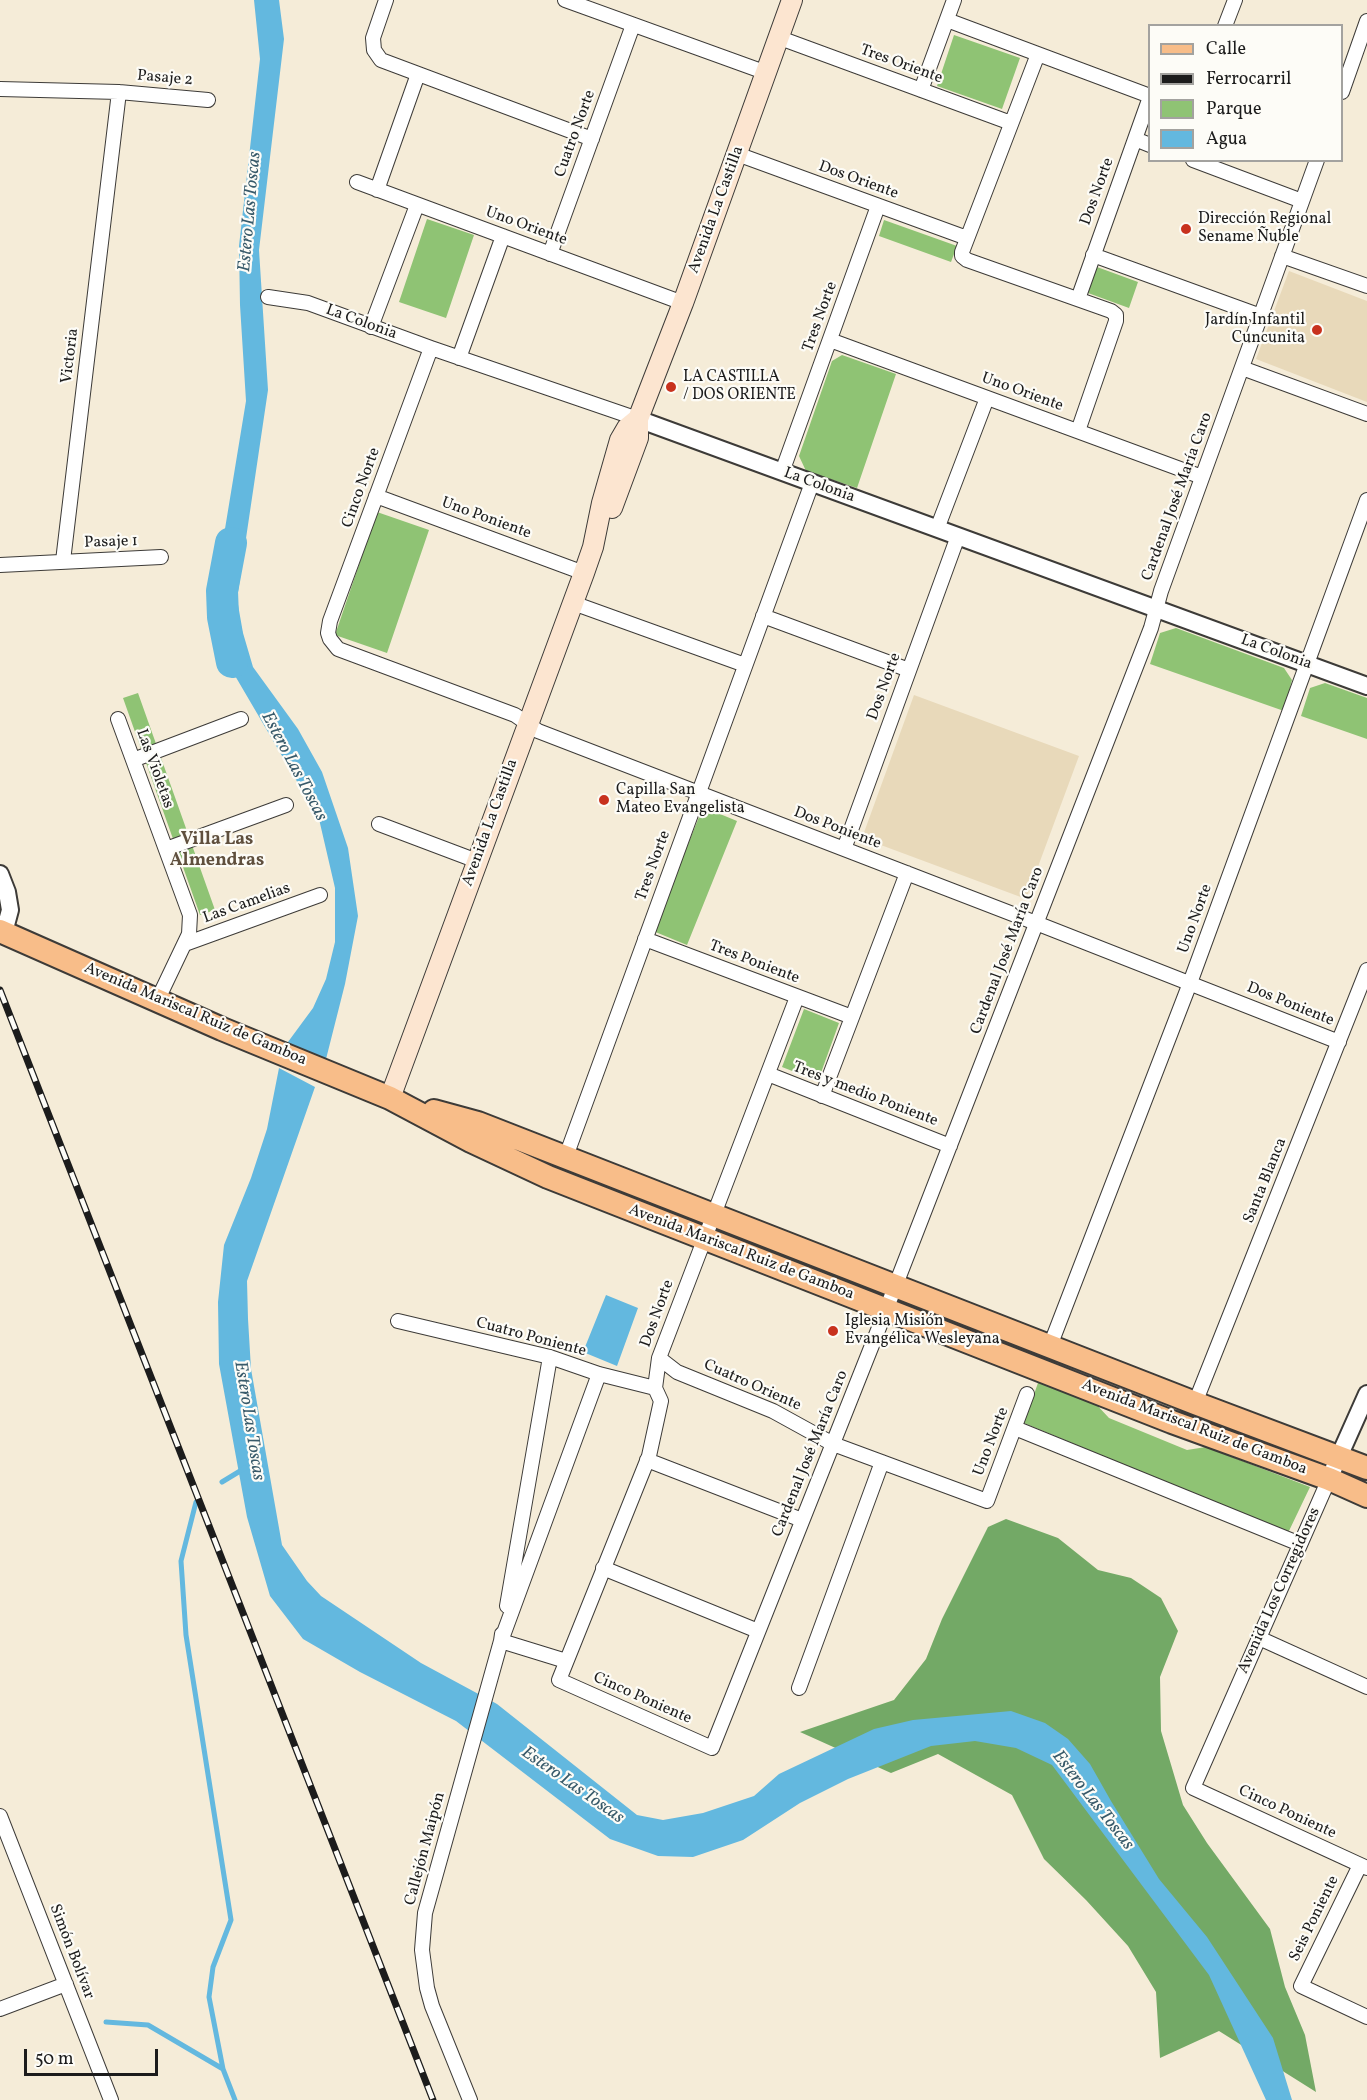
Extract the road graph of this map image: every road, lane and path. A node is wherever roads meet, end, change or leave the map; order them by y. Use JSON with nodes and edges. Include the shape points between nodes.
{"nodes":[{"id":1,"x":386,"y":0,"type":"edge"},
{"id":2,"x":565,"y":0,"type":"edge"},
{"id":3,"x":792,"y":0,"type":"edge"},
{"id":4,"x":954,"y":0,"type":"edge"},
{"id":5,"x":1235,"y":0,"type":"edge"},
{"id":6,"x":947,"y":20,"type":"junction"},
{"id":7,"x":1367,"y":21,"type":"edge"},
{"id":8,"x":1226,"y":24,"type":"edge"},
{"id":9,"x":633,"y":25,"type":"junction"},
{"id":10,"x":780,"y":38,"type":"junction"},
{"id":11,"x":1038,"y":54,"type":"junction"},
{"id":12,"x":767,"y":73,"type":"junction"},
{"id":13,"x":418,"y":74,"type":"junction"},
{"id":14,"x":1343,"y":87,"type":"edge"},
{"id":15,"x":0,"y":89,"type":"edge"},
{"id":16,"x":921,"y":90,"type":"junction"},
{"id":17,"x":119,"y":92,"type":"junction"},
{"id":18,"x":1148,"y":97,"type":"edge"},
{"id":19,"x":208,"y":100,"type":"dead end"},
{"id":20,"x":1148,"y":100,"type":"edge"},
{"id":21,"x":1011,"y":123,"type":"junction"},
{"id":22,"x":591,"y":139,"type":"junction"},
{"id":23,"x":1135,"y":139,"type":"junction"},
{"id":24,"x":1148,"y":144,"type":"edge"},
{"id":25,"x":737,"y":154,"type":"junction"},
{"id":26,"x":1198,"y":162,"type":"edge"},
{"id":27,"x":1316,"y":162,"type":"edge"},
{"id":28,"x":357,"y":182,"type":"dead end"},
{"id":29,"x":378,"y":190,"type":"junction"},
{"id":30,"x":1302,"y":201,"type":"junction"},
{"id":31,"x":417,"y":205,"type":"junction"},
{"id":32,"x":878,"y":206,"type":"junction"},
{"id":33,"x":503,"y":237,"type":"junction"},
{"id":34,"x":967,"y":238,"type":"junction"},
{"id":35,"x":550,"y":254,"type":"junction"},
{"id":36,"x":1094,"y":255,"type":"junction"},
{"id":37,"x":1282,"y":256,"type":"junction"},
{"id":38,"x":1367,"y":286,"type":"edge"},
{"id":39,"x":268,"y":297,"type":"dead end"},
{"id":40,"x":1078,"y":299,"type":"junction"},
{"id":41,"x":683,"y":303,"type":"junction"},
{"id":42,"x":1261,"y":316,"type":"junction"},
{"id":43,"x":371,"y":327,"type":"junction"},
{"id":44,"x":830,"y":340,"type":"junction"},
{"id":45,"x":430,"y":348,"type":"junction"},
{"id":46,"x":459,"y":358,"type":"junction"},
{"id":47,"x":1242,"y":368,"type":"junction"},
{"id":48,"x":987,"y":398,"type":"junction"},
{"id":49,"x":1367,"y":414,"type":"edge"},
{"id":50,"x":638,"y":419,"type":"junction"},
{"id":51,"x":1078,"y":431,"type":"junction"},
{"id":52,"x":782,"y":472,"type":"junction"},
{"id":53,"x":1202,"y":477,"type":"junction"},
{"id":54,"x":812,"y":483,"type":"junction"},
{"id":55,"x":376,"y":496,"type":"junction"},
{"id":56,"x":1367,"y":500,"type":"edge"},
{"id":57,"x":937,"y":529,"type":"junction"},
{"id":58,"x":958,"y":536,"type":"junction"},
{"id":59,"x":161,"y":557,"type":"dead end"},
{"id":60,"x":63,"y":561,"type":"junction"},
{"id":61,"x":0,"y":565,"type":"edge"},
{"id":62,"x":584,"y":573,"type":"junction"},
{"id":63,"x":573,"y":603,"type":"junction"},
{"id":64,"x":1156,"y":609,"type":"junction"},
{"id":65,"x":763,"y":616,"type":"junction"},
{"id":66,"x":330,"y":639,"type":"joint"},
{"id":67,"x":1307,"y":664,"type":"junction"},
{"id":68,"x":745,"y":665,"type":"junction"},
{"id":69,"x":909,"y":670,"type":"junction"},
{"id":70,"x":1367,"y":686,"type":"edge"},
{"id":71,"x":118,"y":718,"type":"dead end"},
{"id":72,"x":241,"y":719,"type":"dead end"},
{"id":73,"x":528,"y":724,"type":"junction"},
{"id":74,"x":133,"y":760,"type":"junction"},
{"id":75,"x":698,"y":792,"type":"junction"},
{"id":76,"x":286,"y":805,"type":"dead end"},
{"id":77,"x":378,"y":824,"type":"dead end"},
{"id":78,"x":166,"y":849,"type":"junction"},
{"id":79,"x":844,"y":849,"type":"junction"},
{"id":80,"x":477,"y":861,"type":"junction"},
{"id":81,"x":907,"y":873,"type":"junction"},
{"id":82,"x":0,"y":874,"type":"edge"},
{"id":83,"x":320,"y":895,"type":"dead end"},
{"id":84,"x":1036,"y":923,"type":"junction"},
{"id":85,"x":1,"y":927,"type":"edge"},
{"id":86,"x":645,"y":939,"type":"junction"},
{"id":87,"x":185,"y":944,"type":"junction"},
{"id":88,"x":1367,"y":970,"type":"edge"},
{"id":89,"x":1190,"y":983,"type":"junction"},
{"id":90,"x":797,"y":997,"type":"junction"},
{"id":91,"x":158,"y":999,"type":"junction"},
{"id":92,"x":852,"y":1017,"type":"junction"},
{"id":93,"x":1338,"y":1042,"type":"junction"},
{"id":94,"x":768,"y":1074,"type":"junction"},
{"id":95,"x":822,"y":1096,"type":"junction"},
{"id":96,"x":390,"y":1098,"type":"junction"},
{"id":97,"x":950,"y":1146,"type":"junction"},
{"id":98,"x":565,"y":1158,"type":"junction"},
{"id":99,"x":713,"y":1216,"type":"junction"},
{"id":100,"x":705,"y":1239,"type":"junction"},
{"id":101,"x":896,"y":1287,"type":"junction"},
{"id":102,"x":886,"y":1310,"type":"junction"},
{"id":103,"x":398,"y":1321,"type":"dead end"},
{"id":104,"x":1050,"y":1347,"type":"junction"},
{"id":105,"x":550,"y":1357,"type":"junction"},
{"id":106,"x":659,"y":1358,"type":"junction"},
{"id":107,"x":599,"y":1374,"type":"junction"},
{"id":108,"x":656,"y":1388,"type":"junction"},
{"id":109,"x":1027,"y":1394,"type":"dead end"},
{"id":110,"x":1367,"y":1394,"type":"edge"},
{"id":111,"x":1195,"y":1403,"type":"junction"},
{"id":112,"x":1015,"y":1428,"type":"junction"},
{"id":113,"x":833,"y":1444,"type":"junction"},
{"id":114,"x":1339,"y":1456,"type":"junction"},
{"id":115,"x":647,"y":1460,"type":"junction"},
{"id":116,"x":882,"y":1462,"type":"junction"},
{"id":117,"x":1367,"y":1468,"type":"edge"},
{"id":118,"x":1329,"y":1479,"type":"junction"},
{"id":119,"x":1367,"y":1496,"type":"edge"},
{"id":120,"x":802,"y":1520,"type":"junction"},
{"id":121,"x":1300,"y":1544,"type":"junction"},
{"id":122,"x":603,"y":1568,"type":"junction"},
{"id":123,"x":758,"y":1631,"type":"junction"},
{"id":124,"x":1259,"y":1638,"type":"junction"},
{"id":125,"x":501,"y":1641,"type":"junction"},
{"id":126,"x":566,"y":1661,"type":"junction"},
{"id":127,"x":559,"y":1680,"type":"joint"},
{"id":128,"x":1367,"y":1687,"type":"edge"},
{"id":129,"x":799,"y":1688,"type":"dead end"},
{"id":130,"x":712,"y":1748,"type":"joint"},
{"id":131,"x":1193,"y":1788,"type":"joint"},
{"id":132,"x":0,"y":1816,"type":"edge"},
{"id":133,"x":1363,"y":1866,"type":"edge"},
{"id":134,"x":66,"y":1984,"type":"junction"},
{"id":135,"x":0,"y":2008,"type":"edge"},
{"id":136,"x":1367,"y":2017,"type":"edge"},
{"id":137,"x":111,"y":2100,"type":"edge"},
{"id":138,"x":470,"y":2100,"type":"edge"}],
"edges":[{"from":1,"to":13,"type":"street","via":[[373,38],[374,50],[381,60]]},
{"from":2,"to":9,"type":"street"},
{"from":3,"to":10,"type":"main road","name":"Avenida La Castilla"},
{"from":4,"to":6,"type":"street"},
{"from":5,"to":8,"type":"street"},
{"from":6,"to":11,"type":"street"},
{"from":6,"to":16,"type":"street"},
{"from":7,"to":14,"type":"street"},
{"from":9,"to":12,"type":"street"},
{"from":9,"to":22,"type":"street","name":"Cuatro Norte"},
{"from":10,"to":12,"type":"main road","name":"Avenida La Castilla"},
{"from":10,"to":16,"type":"street","name":"Tres Oriente"},
{"from":11,"to":18,"type":"street"},
{"from":11,"to":21,"type":"street"},
{"from":12,"to":25,"type":"main road","name":"Avenida La Castilla"},
{"from":13,"to":22,"type":"street"},
{"from":13,"to":29,"type":"street"},
{"from":15,"to":17,"type":"street","name":"Pasaje 2"},
{"from":16,"to":21,"type":"street","name":"Tres Oriente"},
{"from":17,"to":19,"type":"street","name":"Pasaje 2"},
{"from":17,"to":60,"type":"street","name":"Victoria"},
{"from":20,"to":23,"type":"street","name":"Dos Norte"},
{"from":21,"to":34,"type":"street"},
{"from":22,"to":35,"type":"street","name":"Cuatro Norte"},
{"from":23,"to":24,"type":"street"},
{"from":23,"to":36,"type":"street","name":"Dos Norte"},
{"from":25,"to":32,"type":"street","name":"Dos Oriente"},
{"from":25,"to":41,"type":"main road","name":"Avenida La Castilla"},
{"from":26,"to":30,"type":"street"},
{"from":27,"to":30,"type":"street","name":"Cardenal José María Caro"},
{"from":28,"to":29,"type":"street","name":"Uno Oriente"},
{"from":29,"to":31,"type":"street","name":"Uno Oriente"},
{"from":30,"to":37,"type":"street","name":"Cardenal José María Caro"},
{"from":31,"to":33,"type":"street","name":"Uno Oriente"},
{"from":31,"to":43,"type":"street"},
{"from":32,"to":34,"type":"street","name":"Dos Oriente"},
{"from":32,"to":44,"type":"street","name":"Tres Norte"},
{"from":33,"to":35,"type":"street","name":"Uno Oriente"},
{"from":33,"to":46,"type":"street"},
{"from":34,"to":40,"type":"street","via":[[963,249],[967,260]]},
{"from":35,"to":41,"type":"street","name":"Uno Oriente"},
{"from":36,"to":40,"type":"street","name":"Dos Norte"},
{"from":36,"to":42,"type":"street"},
{"from":37,"to":38,"type":"street"},
{"from":37,"to":42,"type":"street","name":"Cardenal José María Caro"},
{"from":39,"to":43,"type":"street","name":"La Colonia","via":[[308,303]]},
{"from":40,"to":51,"type":"street","via":[[1116,315]]},
{"from":41,"to":50,"type":"main road","name":"Avenida La Castilla"},
{"from":42,"to":47,"type":"street","name":"Cardenal José María Caro"},
{"from":43,"to":45,"type":"street","name":"La Colonia"},
{"from":44,"to":48,"type":"street","name":"Uno Oriente"},
{"from":44,"to":52,"type":"street","name":"Tres Norte"},
{"from":45,"to":46,"type":"street","name":"La Colonia"},
{"from":45,"to":55,"type":"street","name":"Cinco Norte"},
{"from":46,"to":50,"type":"street","name":"La Colonia"},
{"from":47,"to":49,"type":"street"},
{"from":47,"to":53,"type":"street","name":"Cardenal José María Caro"},
{"from":48,"to":51,"type":"street","name":"Uno Oriente"},
{"from":48,"to":57,"type":"street"},
{"from":50,"to":52,"type":"street","name":"La Colonia"},
{"from":50,"to":62,"type":"main road","name":"Avenida La Castilla","via":[[636,444]]},
{"from":51,"to":53,"type":"street","name":"Uno Oriente"},
{"from":52,"to":54,"type":"street","name":"La Colonia"},
{"from":53,"to":64,"type":"street","name":"Cardenal José María Caro"},
{"from":54,"to":57,"type":"street","name":"La Colonia"},
{"from":54,"to":65,"type":"street","name":"Tres Norte"},
{"from":55,"to":62,"type":"street","name":"Uno Poniente"},
{"from":55,"to":66,"type":"street","name":"Cinco Norte","via":[[330,621]]},
{"from":56,"to":67,"type":"street","name":"Uno Norte"},
{"from":57,"to":58,"type":"street","name":"La Colonia"},
{"from":58,"to":64,"type":"street","name":"La Colonia"},
{"from":58,"to":69,"type":"street","name":"Dos Norte"},
{"from":59,"to":60,"type":"street","name":"Pasaje 1"},
{"from":60,"to":61,"type":"street"},
{"from":62,"to":63,"type":"main road","name":"Avenida La Castilla"},
{"from":63,"to":68,"type":"street"},
{"from":63,"to":73,"type":"main road","name":"Avenida La Castilla"},
{"from":64,"to":67,"type":"street","name":"La Colonia"},
{"from":64,"to":84,"type":"street","name":"Cardenal José María Caro"},
{"from":65,"to":68,"type":"street","name":"Tres Norte"},
{"from":65,"to":69,"type":"street"},
{"from":66,"to":73,"type":"street","name":"Dos Poniente","via":[[338,649],[516,715]]},
{"from":67,"to":70,"type":"street","name":"La Colonia"},
{"from":67,"to":89,"type":"street","name":"Uno Norte"},
{"from":68,"to":75,"type":"street","name":"Tres Norte"},
{"from":69,"to":79,"type":"street","name":"Dos Norte"},
{"from":71,"to":74,"type":"street","name":"Las Violetas"},
{"from":72,"to":74,"type":"street"},
{"from":73,"to":75,"type":"street","name":"Dos Poniente"},
{"from":73,"to":80,"type":"main road","name":"Avenida La Castilla"},
{"from":74,"to":78,"type":"street","name":"Las Violetas"},
{"from":75,"to":79,"type":"street","name":"Dos Poniente"},
{"from":75,"to":86,"type":"street","name":"Tres Norte"},
{"from":76,"to":78,"type":"street"},
{"from":77,"to":80,"type":"street"},
{"from":78,"to":87,"type":"street","name":"Las Violetas","via":[[190,915]]},
{"from":79,"to":81,"type":"street","name":"Dos Poniente"},
{"from":80,"to":96,"type":"main road","name":"Avenida La Castilla"},
{"from":81,"to":84,"type":"street","name":"Dos Poniente"},
{"from":81,"to":92,"type":"street"},
{"from":82,"to":85,"type":"street","via":[[10,910],[6,925]]},
{"from":83,"to":87,"type":"street","name":"Las Camelias"},
{"from":84,"to":89,"type":"street","name":"Dos Poniente"},
{"from":84,"to":97,"type":"street","name":"Cardenal José María Caro"},
{"from":85,"to":91,"type":"main road","name":"Avenida Mariscal Ruiz de Gamboa"},
{"from":86,"to":90,"type":"street","name":"Tres Poniente"},
{"from":86,"to":98,"type":"street","name":"Tres Norte"},
{"from":87,"to":91,"type":"street","name":"Las Violetas"},
{"from":88,"to":93,"type":"street","name":"Santa Blanca"},
{"from":89,"to":93,"type":"street","name":"Dos Poniente"},
{"from":89,"to":104,"type":"street","name":"Uno Norte"},
{"from":90,"to":92,"type":"street","name":"Tres Poniente"},
{"from":90,"to":94,"type":"street","name":"Dos Norte"},
{"from":91,"to":96,"type":"main road","name":"Avenida Mariscal Ruiz de Gamboa"},
{"from":92,"to":95,"type":"street"},
{"from":93,"to":111,"type":"street","name":"Santa Blanca"},
{"from":94,"to":95,"type":"street","name":"Tres y medio Poniente"},
{"from":94,"to":99,"type":"street","name":"Dos Norte"},
{"from":95,"to":97,"type":"street","name":"Tres y medio Poniente"},
{"from":96,"to":98,"type":"main road","name":"Avenida Mariscal Ruiz de Gamboa","via":[[478,1123]]},
{"from":96,"to":100,"type":"main road","name":"Avenida Mariscal Ruiz de Gamboa","via":[[548,1177]]},
{"from":97,"to":101,"type":"street","name":"Cardenal José María Caro"},
{"from":98,"to":99,"type":"main road","name":"Avenida Mariscal Ruiz de Gamboa"},
{"from":99,"to":100,"type":"street","name":"Dos Norte"},
{"from":99,"to":101,"type":"main road","name":"Avenida Mariscal Ruiz de Gamboa"},
{"from":100,"to":102,"type":"main road","name":"Avenida Mariscal Ruiz de Gamboa"},
{"from":100,"to":106,"type":"street","name":"Dos Norte"},
{"from":101,"to":102,"type":"street","name":"Cardenal José María Caro"},
{"from":101,"to":104,"type":"main road","name":"Avenida Mariscal Ruiz de Gamboa"},
{"from":102,"to":113,"type":"street","name":"Cardenal José María Caro"},
{"from":102,"to":118,"type":"main road","name":"Avenida Mariscal Ruiz de Gamboa"},
{"from":103,"to":105,"type":"street","name":"Cuatro Poniente"},
{"from":104,"to":111,"type":"main road","name":"Avenida Mariscal Ruiz de Gamboa"},
{"from":105,"to":107,"type":"street","name":"Cuatro Poniente"},
{"from":105,"to":125,"type":"street","name":"Callejón Maipón"},
{"from":106,"to":108,"type":"street","name":"Dos Norte"},
{"from":106,"to":113,"type":"street","name":"Cuatro Oriente","via":[[677,1371],[773,1411]]},
{"from":107,"to":108,"type":"street","name":"Cuatro Poniente"},
{"from":107,"to":125,"type":"street","name":"Callejón Maipón"},
{"from":108,"to":115,"type":"street","name":"Dos Norte","via":[[662,1401]]},
{"from":109,"to":112,"type":"street","name":"Uno Norte"},
{"from":110,"to":114,"type":"street","name":"Avenida Los Corregidores"},
{"from":111,"to":114,"type":"main road","name":"Avenida Mariscal Ruiz de Gamboa"},
{"from":112,"to":116,"type":"street","name":"Uno Norte","via":[[987,1500]]},
{"from":112,"to":121,"type":"street"},
{"from":113,"to":116,"type":"street"},
{"from":113,"to":120,"type":"street","name":"Cardenal José María Caro"},
{"from":114,"to":117,"type":"main road","name":"Avenida Mariscal Ruiz de Gamboa"},
{"from":114,"to":118,"type":"street","name":"Avenida Los Corregidores"},
{"from":115,"to":120,"type":"street"},
{"from":115,"to":122,"type":"street","name":"Dos Norte"},
{"from":116,"to":129,"type":"street"},
{"from":118,"to":119,"type":"main road","name":"Avenida Mariscal Ruiz de Gamboa"},
{"from":118,"to":121,"type":"street","name":"Avenida Los Corregidores"},
{"from":120,"to":123,"type":"street","name":"Cardenal José María Caro"},
{"from":121,"to":124,"type":"street","name":"Avenida Los Corregidores"},
{"from":122,"to":123,"type":"street"},
{"from":122,"to":126,"type":"street","name":"Dos Norte"},
{"from":123,"to":130,"type":"street","name":"Cardenal José María Caro"},
{"from":124,"to":128,"type":"street"},
{"from":124,"to":131,"type":"street","name":"Avenida Los Corregidores"},
{"from":125,"to":126,"type":"street"},
{"from":125,"to":138,"type":"street","name":"Callejón Maipón","via":[[429,1895],[422,1950],[432,2006]]},
{"from":126,"to":127,"type":"street","name":"Dos Norte"},
{"from":127,"to":130,"type":"street","name":"Cinco Poniente"},
{"from":131,"to":133,"type":"street","name":"Cinco Poniente"},
{"from":132,"to":134,"type":"street","name":"Simón Bolívar"},
{"from":133,"to":136,"type":"street","name":"Seis Poniente","via":[[1300,1986]]},
{"from":134,"to":135,"type":"street"},
{"from":134,"to":137,"type":"street","name":"Simón Bolívar"}]}
